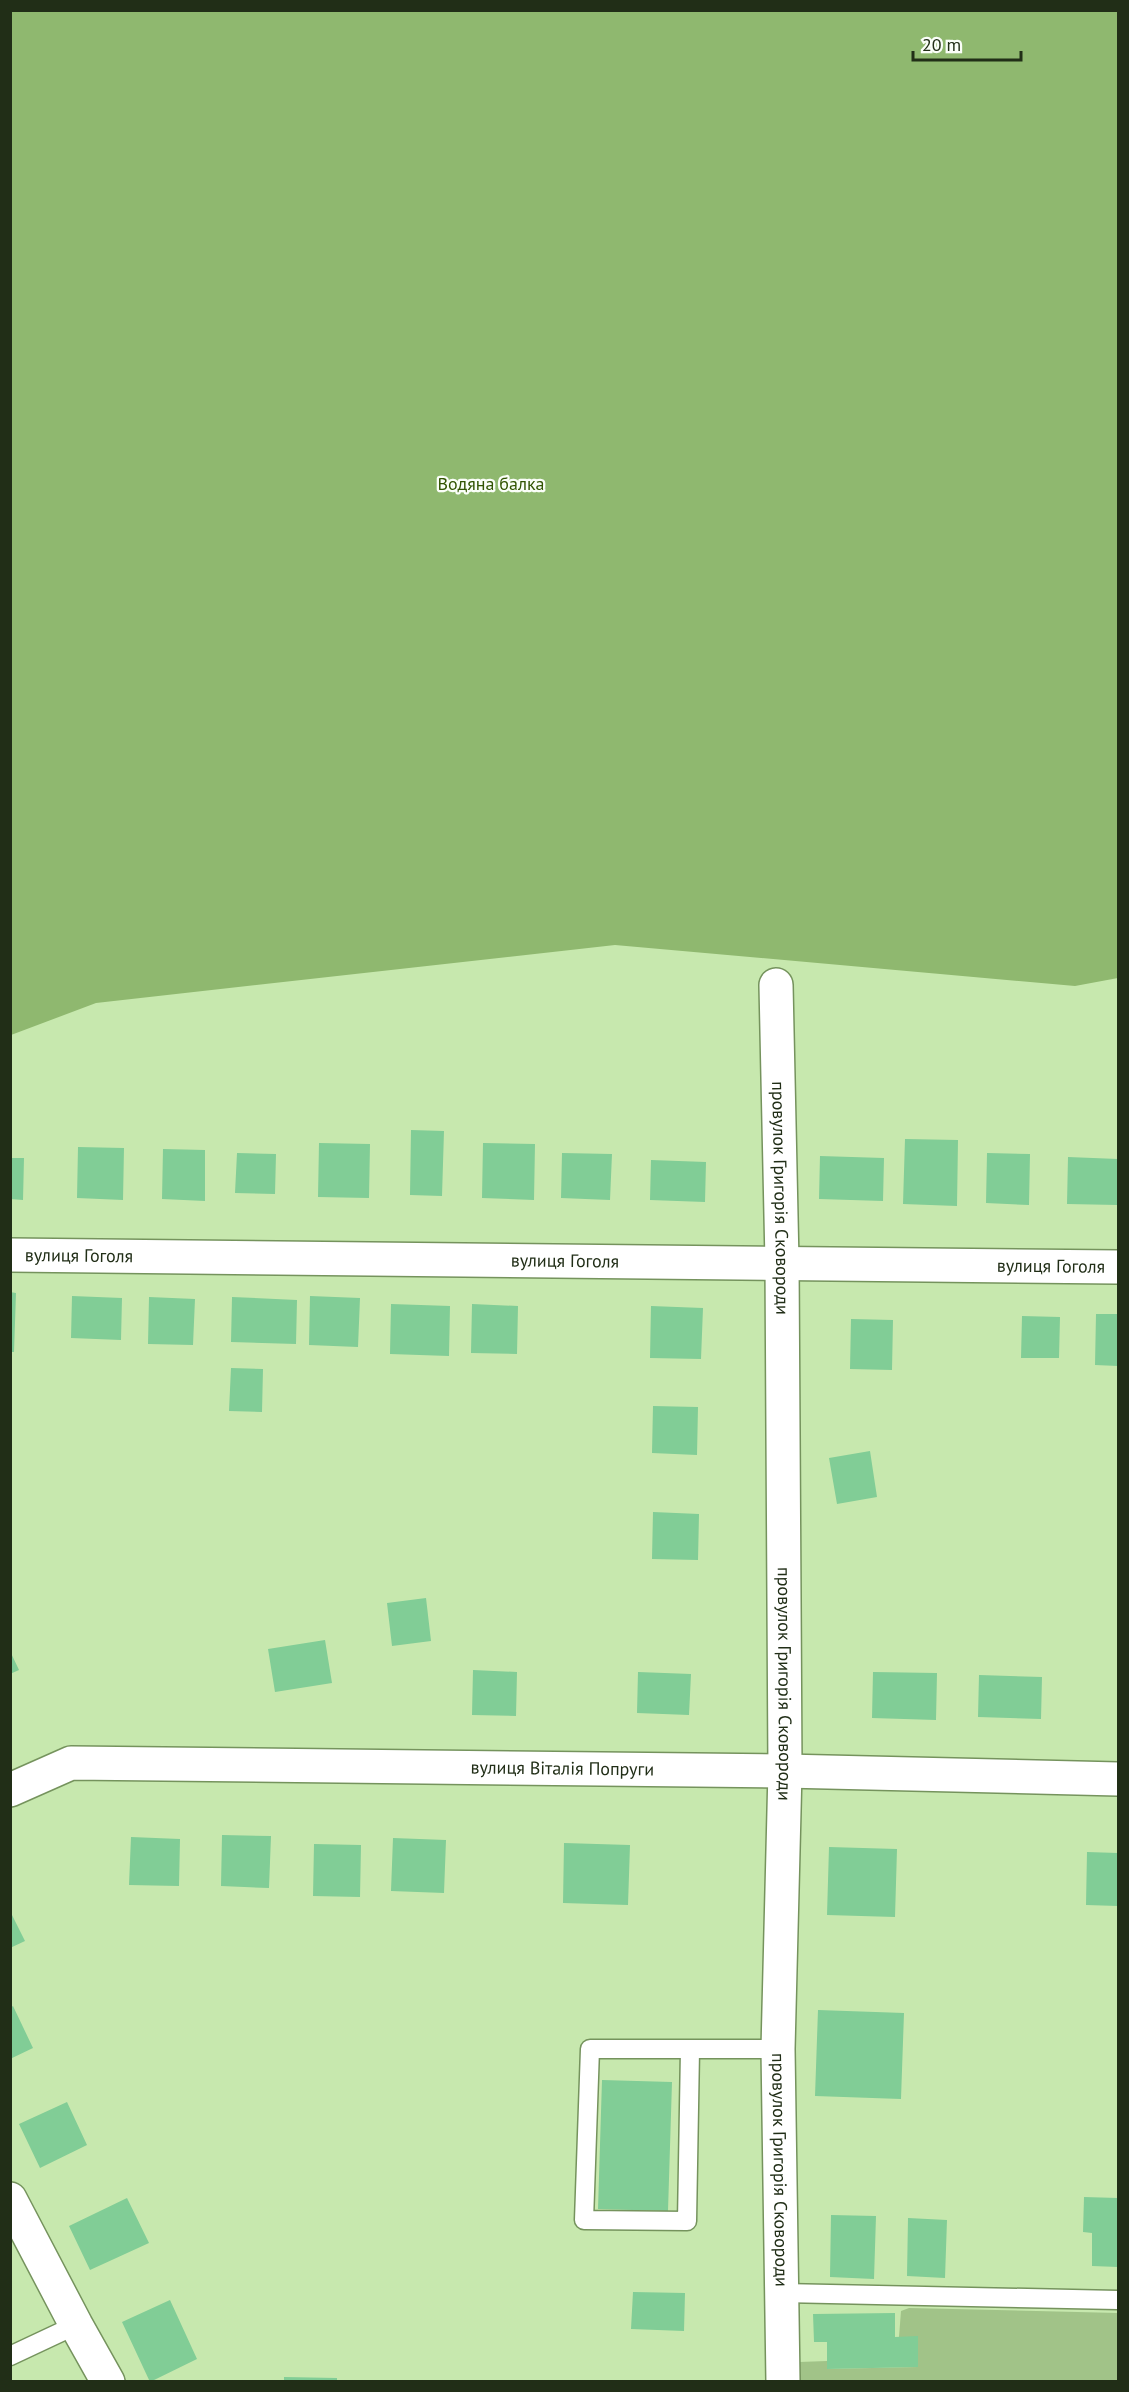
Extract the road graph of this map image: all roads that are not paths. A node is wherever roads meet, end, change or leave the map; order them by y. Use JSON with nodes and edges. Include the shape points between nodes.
{"nodes":[{"id":1,"x":776,"y":985,"type":"dead end"},
{"id":2,"x":10,"y":1255,"type":"edge"},
{"id":3,"x":782,"y":1262,"type":"junction"},
{"id":4,"x":1119,"y":1267,"type":"edge"},
{"id":5,"x":785,"y":1772,"type":"junction"},
{"id":6,"x":1119,"y":1779,"type":"edge"},
{"id":7,"x":10,"y":1790,"type":"edge"},
{"id":8,"x":778,"y":2049,"type":"junction"},
{"id":9,"x":690,"y":2050,"type":"junction"},
{"id":10,"x":10,"y":2199,"type":"edge"},
{"id":11,"x":782,"y":2293,"type":"junction"},
{"id":12,"x":1119,"y":2300,"type":"edge"},
{"id":13,"x":76,"y":2325,"type":"junction"},
{"id":14,"x":10,"y":2356,"type":"edge"},
{"id":15,"x":108,"y":2382,"type":"edge"},
{"id":16,"x":783,"y":2382,"type":"edge"}],
"edges":[{"from":1,"to":3,"type":"street","name":"провулок Григорія Сковороди"},
{"from":2,"to":3,"type":"street","name":"вулиця Гоголя"},
{"from":3,"to":4,"type":"street","name":"вулиця Гоголя"},
{"from":3,"to":5,"type":"street","name":"провулок Григорія Сковороди"},
{"from":5,"to":6,"type":"street","name":"вулиця Віталія Попруги"},
{"from":5,"to":7,"type":"street","name":"вулиця Віталія Попруги","via":[[71,1763]]},
{"from":5,"to":8,"type":"street","name":"провулок Григорія Сковороди"},
{"from":8,"to":9,"type":"lane"},
{"from":8,"to":11,"type":"street","name":"провулок Григорія Сковороди"},
{"from":9,"to":9,"type":"lane","via":[[590,2049],[584,2220],[687,2221]]},
{"from":10,"to":13,"type":"street"},
{"from":11,"to":12,"type":"lane"},
{"from":11,"to":16,"type":"street","name":"провулок Григорія Сковороди"},
{"from":13,"to":14,"type":"lane"},
{"from":13,"to":15,"type":"street"}]}
